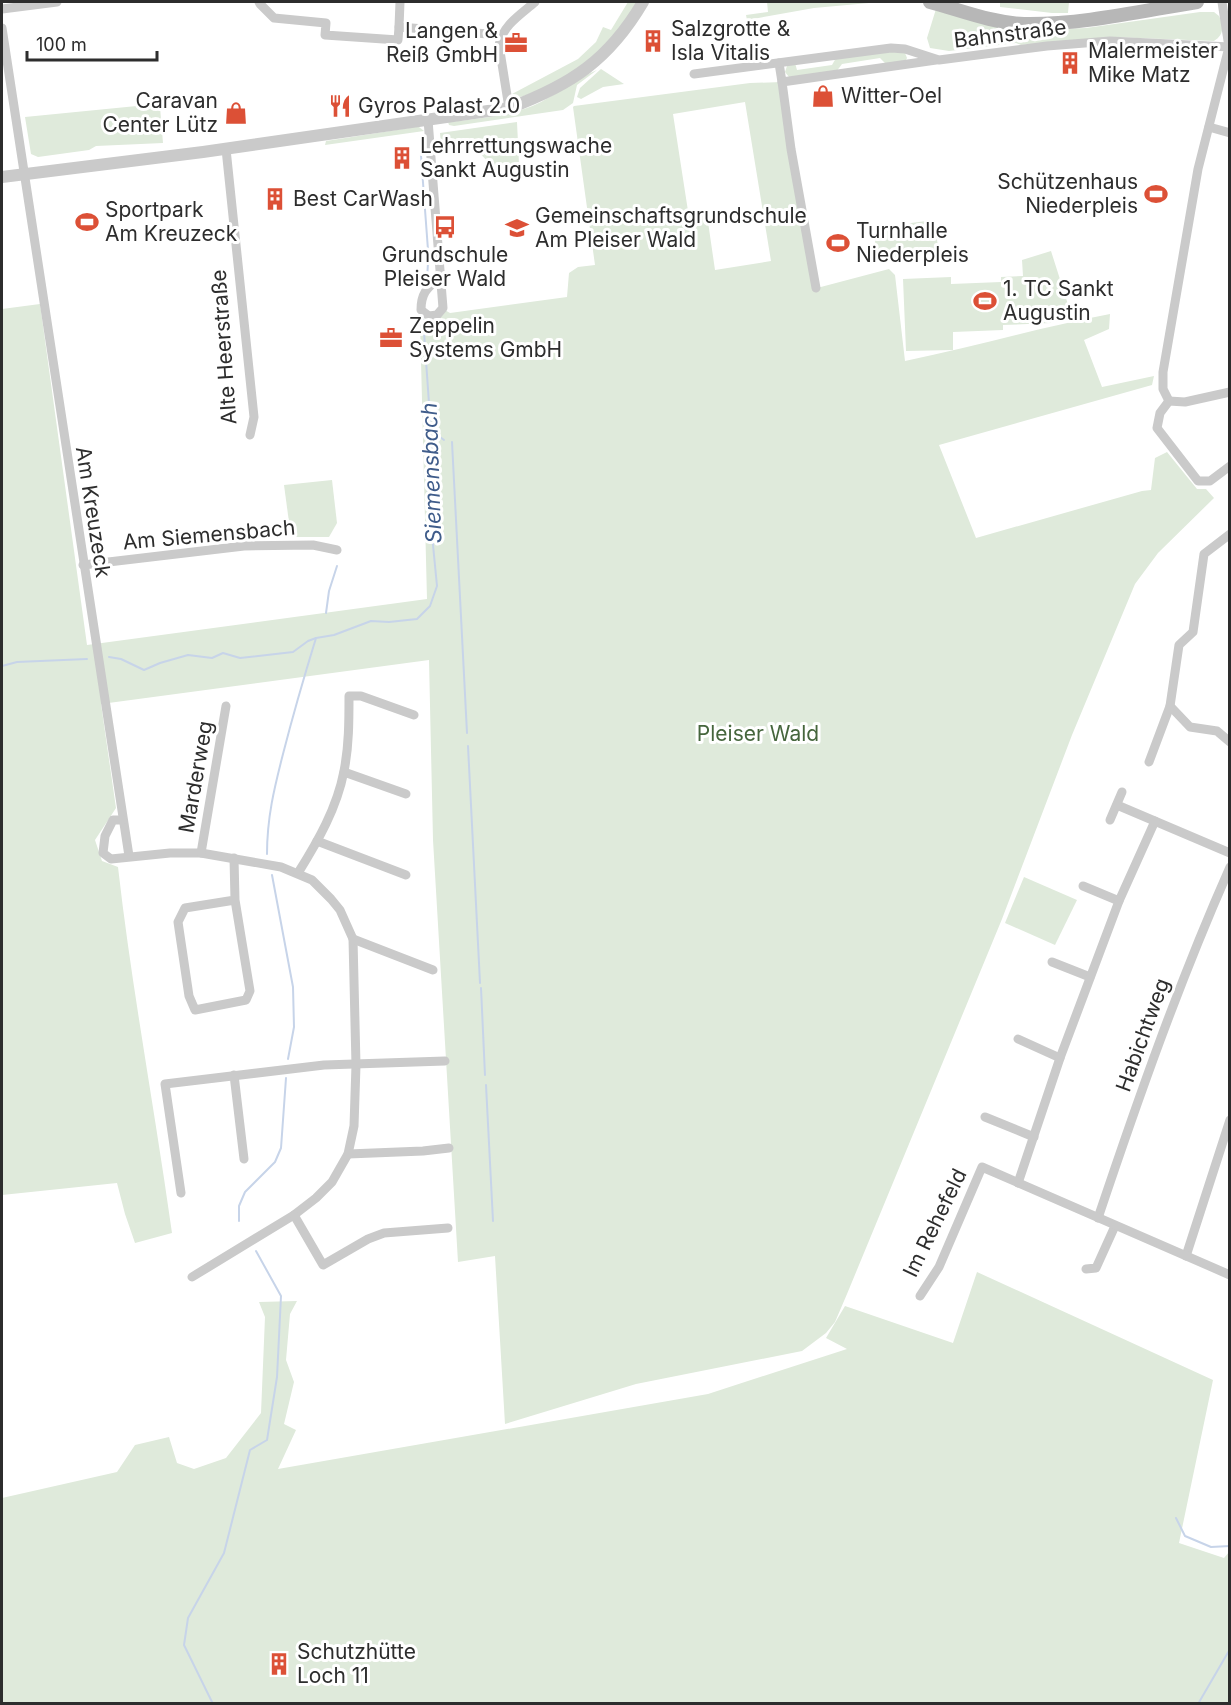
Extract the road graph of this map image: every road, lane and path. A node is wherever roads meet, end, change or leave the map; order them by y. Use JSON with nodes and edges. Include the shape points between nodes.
{"nodes":[{"id":1,"x":57,"y":2,"type":"edge"},
{"id":2,"x":260,"y":2,"type":"edge"},
{"id":3,"x":400,"y":2,"type":"edge"},
{"id":4,"x":535,"y":2,"type":"edge"},
{"id":5,"x":643,"y":2,"type":"edge"},
{"id":6,"x":930,"y":2,"type":"edge"},
{"id":7,"x":1197,"y":2,"type":"edge"},
{"id":8,"x":1222,"y":2,"type":"edge"},
{"id":9,"x":2,"y":9,"type":"edge"},
{"id":10,"x":399,"y":27,"type":"junction"},
{"id":11,"x":2,"y":28,"type":"edge"},
{"id":12,"x":501,"y":35,"type":"junction"},
{"id":13,"x":1229,"y":47,"type":"edge"},
{"id":14,"x":939,"y":60,"type":"junction"},
{"id":15,"x":779,"y":63,"type":"junction"},
{"id":16,"x":694,"y":74,"type":"dead end"},
{"id":17,"x":782,"y":82,"type":"junction"},
{"id":18,"x":509,"y":108,"type":"junction"},
{"id":19,"x":428,"y":120,"type":"junction"},
{"id":20,"x":1209,"y":127,"type":"junction"},
{"id":21,"x":1230,"y":134,"type":"edge"},
{"id":22,"x":226,"y":149,"type":"junction"},
{"id":23,"x":24,"y":174,"type":"junction"},
{"id":24,"x":2,"y":177,"type":"edge"},
{"id":25,"x":442,"y":275,"type":"dead end"},
{"id":26,"x":816,"y":288,"type":"dead end"},
{"id":27,"x":1230,"y":392,"type":"edge"},
{"id":28,"x":1169,"y":401,"type":"junction"},
{"id":29,"x":250,"y":435,"type":"dead end"},
{"id":30,"x":1230,"y":466,"type":"edge"},
{"id":31,"x":1230,"y":534,"type":"edge"},
{"id":32,"x":337,"y":550,"type":"dead end"},
{"id":33,"x":82,"y":565,"type":"junction"},
{"id":34,"x":226,"y":706,"type":"dead end"},
{"id":35,"x":1170,"y":706,"type":"junction"},
{"id":36,"x":414,"y":715,"type":"dead end"},
{"id":37,"x":1230,"y":742,"type":"edge"},
{"id":38,"x":1149,"y":762,"type":"dead end"},
{"id":39,"x":344,"y":772,"type":"junction"},
{"id":40,"x":1122,"y":792,"type":"dead end"},
{"id":41,"x":406,"y":794,"type":"dead end"},
{"id":42,"x":1116,"y":805,"type":"junction"},
{"id":43,"x":122,"y":820,"type":"junction"},
{"id":44,"x":1110,"y":820,"type":"dead end"},
{"id":45,"x":1160,"y":823,"type":"junction"},
{"id":46,"x":317,"y":841,"type":"junction"},
{"id":47,"x":201,"y":853,"type":"junction"},
{"id":48,"x":1230,"y":854,"type":"edge"},
{"id":49,"x":129,"y":856,"type":"junction"},
{"id":50,"x":234,"y":858,"type":"junction"},
{"id":51,"x":1230,"y":867,"type":"edge"},
{"id":52,"x":298,"y":873,"type":"junction"},
{"id":53,"x":406,"y":875,"type":"dead end"},
{"id":54,"x":1083,"y":886,"type":"dead end"},
{"id":55,"x":235,"y":900,"type":"junction"},
{"id":56,"x":1119,"y":901,"type":"junction"},
{"id":57,"x":353,"y":939,"type":"junction"},
{"id":58,"x":1052,"y":962,"type":"dead end"},
{"id":59,"x":433,"y":970,"type":"dead end"},
{"id":60,"x":1090,"y":977,"type":"junction"},
{"id":61,"x":1018,"y":1039,"type":"dead end"},
{"id":62,"x":1060,"y":1058,"type":"junction"},
{"id":63,"x":445,"y":1061,"type":"dead end"},
{"id":64,"x":356,"y":1065,"type":"junction"},
{"id":65,"x":234,"y":1075,"type":"junction"},
{"id":66,"x":985,"y":1117,"type":"dead end"},
{"id":67,"x":1230,"y":1120,"type":"edge"},
{"id":68,"x":1034,"y":1137,"type":"junction"},
{"id":69,"x":449,"y":1148,"type":"dead end"},
{"id":70,"x":348,"y":1154,"type":"junction"},
{"id":71,"x":244,"y":1159,"type":"dead end"},
{"id":72,"x":1018,"y":1183,"type":"junction"},
{"id":73,"x":181,"y":1193,"type":"dead end"},
{"id":74,"x":294,"y":1215,"type":"junction"},
{"id":75,"x":1098,"y":1218,"type":"junction"},
{"id":76,"x":1116,"y":1226,"type":"junction"},
{"id":77,"x":448,"y":1228,"type":"dead end"},
{"id":78,"x":1186,"y":1256,"type":"junction"},
{"id":79,"x":1086,"y":1269,"type":"dead end"},
{"id":80,"x":1230,"y":1275,"type":"edge"},
{"id":81,"x":192,"y":1277,"type":"dead end"},
{"id":82,"x":920,"y":1296,"type":"dead end"}],
"edges":[{"from":1,"to":9,"type":"street"},
{"from":2,"to":10,"type":"street","via":[[274,18],[326,23],[325,35],[398,40]]},
{"from":3,"to":10,"type":"street"},
{"from":4,"to":12,"type":"street"},
{"from":5,"to":18,"type":"street","via":[[628,27],[598,60],[560,86]]},
{"from":6,"to":7,"type":"main road","via":[[1022,24],[1071,21]]},
{"from":8,"to":13,"type":"street"},
{"from":10,"to":12,"type":"street"},
{"from":11,"to":23,"type":"street","name":"Am Kreuzeck"},
{"from":12,"to":18,"type":"street","via":[[499,45]]},
{"from":13,"to":14,"type":"street","name":"Bahnstraße","via":[[1110,41]]},
{"from":13,"to":20,"type":"street"},
{"from":14,"to":15,"type":"street","name":"Bahnstraße","via":[[891,48]]},
{"from":14,"to":17,"type":"street","name":"Bahnstraße"},
{"from":15,"to":16,"type":"street","name":"Bahnstraße"},
{"from":15,"to":17,"type":"street"},
{"from":17,"to":26,"type":"street"},
{"from":18,"to":19,"type":"street"},
{"from":19,"to":22,"type":"street"},
{"from":19,"to":25,"type":"street"},
{"from":20,"to":21,"type":"street"},
{"from":20,"to":28,"type":"street","via":[[1198,169],[1163,372],[1163,388]]},
{"from":22,"to":23,"type":"street"},
{"from":22,"to":29,"type":"street","name":"Alte Heerstraße","via":[[254,417]]},
{"from":23,"to":24,"type":"street"},
{"from":23,"to":33,"type":"street","name":"Am Kreuzeck"},
{"from":27,"to":28,"type":"street","via":[[1185,402]]},
{"from":28,"to":30,"type":"street","via":[[1160,413],[1157,428],[1198,481],[1210,481]]},
{"from":31,"to":35,"type":"street","via":[[1204,554],[1193,632],[1179,645]]},
{"from":32,"to":33,"type":"street","name":"Am Siemensbach","via":[[313,545],[244,546]]},
{"from":33,"to":43,"type":"street","name":"Am Kreuzeck"},
{"from":34,"to":47,"type":"street","name":"Marderweg"},
{"from":35,"to":37,"type":"street","via":[[1190,727],[1217,732]]},
{"from":35,"to":38,"type":"street"},
{"from":36,"to":39,"type":"street","via":[[361,696],[349,696]]},
{"from":39,"to":41,"type":"street"},
{"from":39,"to":46,"type":"street"},
{"from":40,"to":42,"type":"street"},
{"from":42,"to":44,"type":"street"},
{"from":42,"to":45,"type":"street"},
{"from":43,"to":49,"type":"street","name":"Am Kreuzeck"},
{"from":43,"to":49,"type":"street","via":[[113,820],[103,854],[111,859]]},
{"from":45,"to":48,"type":"street"},
{"from":45,"to":56,"type":"street"},
{"from":46,"to":52,"type":"street"},
{"from":46,"to":53,"type":"street"},
{"from":47,"to":49,"type":"street"},
{"from":47,"to":50,"type":"street"},
{"from":50,"to":52,"type":"street"},
{"from":50,"to":55,"type":"street"},
{"from":51,"to":75,"type":"street","name":"Habichtweg","via":[[1170,1011]]},
{"from":52,"to":57,"type":"street","via":[[331,898]]},
{"from":54,"to":56,"type":"street"},
{"from":55,"to":55,"type":"street","via":[[250,991],[246,1000],[195,1010],[189,996],[178,922],[186,908]]},
{"from":56,"to":60,"type":"street"},
{"from":57,"to":59,"type":"street"},
{"from":57,"to":64,"type":"street"},
{"from":58,"to":60,"type":"street"},
{"from":60,"to":62,"type":"street"},
{"from":61,"to":62,"type":"street"},
{"from":62,"to":68,"type":"street"},
{"from":63,"to":64,"type":"street"},
{"from":64,"to":65,"type":"street"},
{"from":64,"to":70,"type":"street","via":[[354,1126]]},
{"from":65,"to":71,"type":"street"},
{"from":65,"to":73,"type":"street","via":[[165,1084]]},
{"from":66,"to":68,"type":"street"},
{"from":67,"to":78,"type":"street"},
{"from":68,"to":72,"type":"street"},
{"from":69,"to":70,"type":"street"},
{"from":70,"to":74,"type":"street","via":[[332,1182]]},
{"from":72,"to":75,"type":"street","name":"Im Rehefeld"},
{"from":72,"to":82,"type":"street","name":"Im Rehefeld","via":[[982,1167],[939,1267]]},
{"from":74,"to":77,"type":"street","via":[[323,1265],[384,1233]]},
{"from":74,"to":81,"type":"street"},
{"from":75,"to":76,"type":"street","name":"Im Rehefeld"},
{"from":76,"to":78,"type":"street","name":"Im Rehefeld"},
{"from":76,"to":79,"type":"street","via":[[1096,1268]]},
{"from":78,"to":80,"type":"street","name":"Im Rehefeld"}]}
